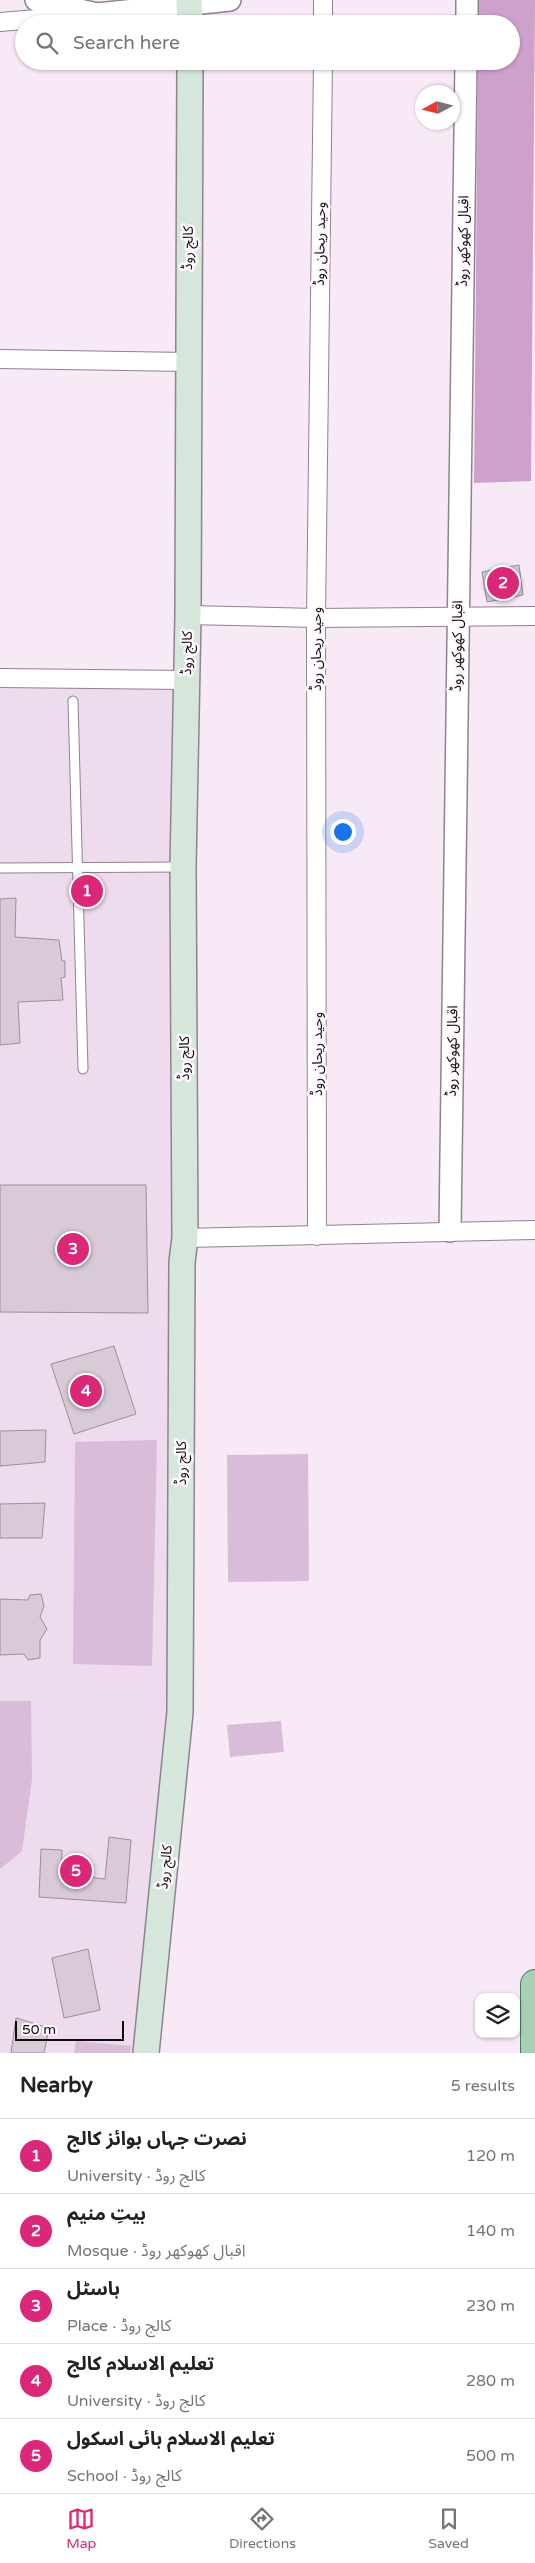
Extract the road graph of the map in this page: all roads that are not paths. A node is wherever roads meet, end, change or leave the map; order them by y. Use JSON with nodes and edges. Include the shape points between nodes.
{"nodes":[{"id":1,"x":36,"y":0,"type":"edge"},
{"id":2,"x":230,"y":0,"type":"edge"},
{"id":3,"x":324,"y":0,"type":"edge"},
{"id":4,"x":467,"y":0,"type":"edge"},
{"id":5,"x":190,"y":9,"type":"edge"},
{"id":6,"x":97,"y":14,"type":"junction"},
{"id":7,"x":85,"y":15,"type":"edge"},
{"id":8,"x":323,"y":15,"type":"edge"},
{"id":9,"x":467,"y":15,"type":"edge"},
{"id":10,"x":15,"y":21,"type":"edge"},
{"id":11,"x":0,"y":22,"type":"edge"},
{"id":12,"x":190,"y":70,"type":"edge"},
{"id":13,"x":323,"y":70,"type":"edge"},
{"id":14,"x":466,"y":70,"type":"edge"},
{"id":15,"x":0,"y":359,"type":"edge"},
{"id":16,"x":187,"y":362,"type":"junction"},
{"id":17,"x":188,"y":615,"type":"junction"},
{"id":18,"x":535,"y":616,"type":"edge"},
{"id":19,"x":458,"y":617,"type":"junction"},
{"id":20,"x":316,"y":618,"type":"junction"},
{"id":21,"x":0,"y":678,"type":"edge"},
{"id":22,"x":186,"y":680,"type":"junction"},
{"id":23,"x":73,"y":701,"type":"dead end"},
{"id":24,"x":184,"y":867,"type":"junction"},
{"id":25,"x":0,"y":868,"type":"edge"},
{"id":26,"x":78,"y":868,"type":"junction"},
{"id":27,"x":83,"y":1070,"type":"dead end"},
{"id":28,"x":535,"y":1230,"type":"edge"},
{"id":29,"x":450,"y":1232,"type":"junction"},
{"id":30,"x":317,"y":1236,"type":"junction"},
{"id":31,"x":185,"y":1238,"type":"junction"},
{"id":32,"x":535,"y":1984,"type":"edge"},
{"id":33,"x":146,"y":2053,"type":"edge"},
{"id":34,"x":535,"y":2053,"type":"edge"}],
"edges":[{"from":1,"to":6,"type":"street"},
{"from":2,"to":5,"type":"street"},
{"from":3,"to":8,"type":"street"},
{"from":4,"to":9,"type":"street"},
{"from":5,"to":6,"type":"street"},
{"from":6,"to":7,"type":"street"},
{"from":10,"to":11,"type":"street"},
{"from":12,"to":16,"type":"main road","name":"کالج روڈ"},
{"from":13,"to":20,"type":"street","name":"وحید ریحان روڈ"},
{"from":14,"to":19,"type":"street","name":"اقبال کھوکھر روڈ"},
{"from":15,"to":16,"type":"street"},
{"from":16,"to":17,"type":"main road","name":"کالج روڈ"},
{"from":17,"to":20,"type":"street"},
{"from":17,"to":22,"type":"main road","name":"کالج روڈ"},
{"from":18,"to":19,"type":"street"},
{"from":19,"to":20,"type":"street"},
{"from":19,"to":29,"type":"street","name":"اقبال کھوکھر روڈ"},
{"from":20,"to":30,"type":"street","name":"وحید ریحان روڈ"},
{"from":21,"to":22,"type":"street"},
{"from":22,"to":24,"type":"main road","name":"کالج روڈ"},
{"from":23,"to":26,"type":"lane"},
{"from":24,"to":26,"type":"lane"},
{"from":24,"to":31,"type":"main road","name":"کالج روڈ"},
{"from":25,"to":26,"type":"lane"},
{"from":26,"to":27,"type":"lane"},
{"from":28,"to":29,"type":"street"},
{"from":29,"to":30,"type":"street"},
{"from":30,"to":31,"type":"street"},
{"from":31,"to":33,"type":"main road","name":"کالج روڈ","via":[[182,1262],[180,1712]]},
{"from":32,"to":34,"type":"main road"}]}
